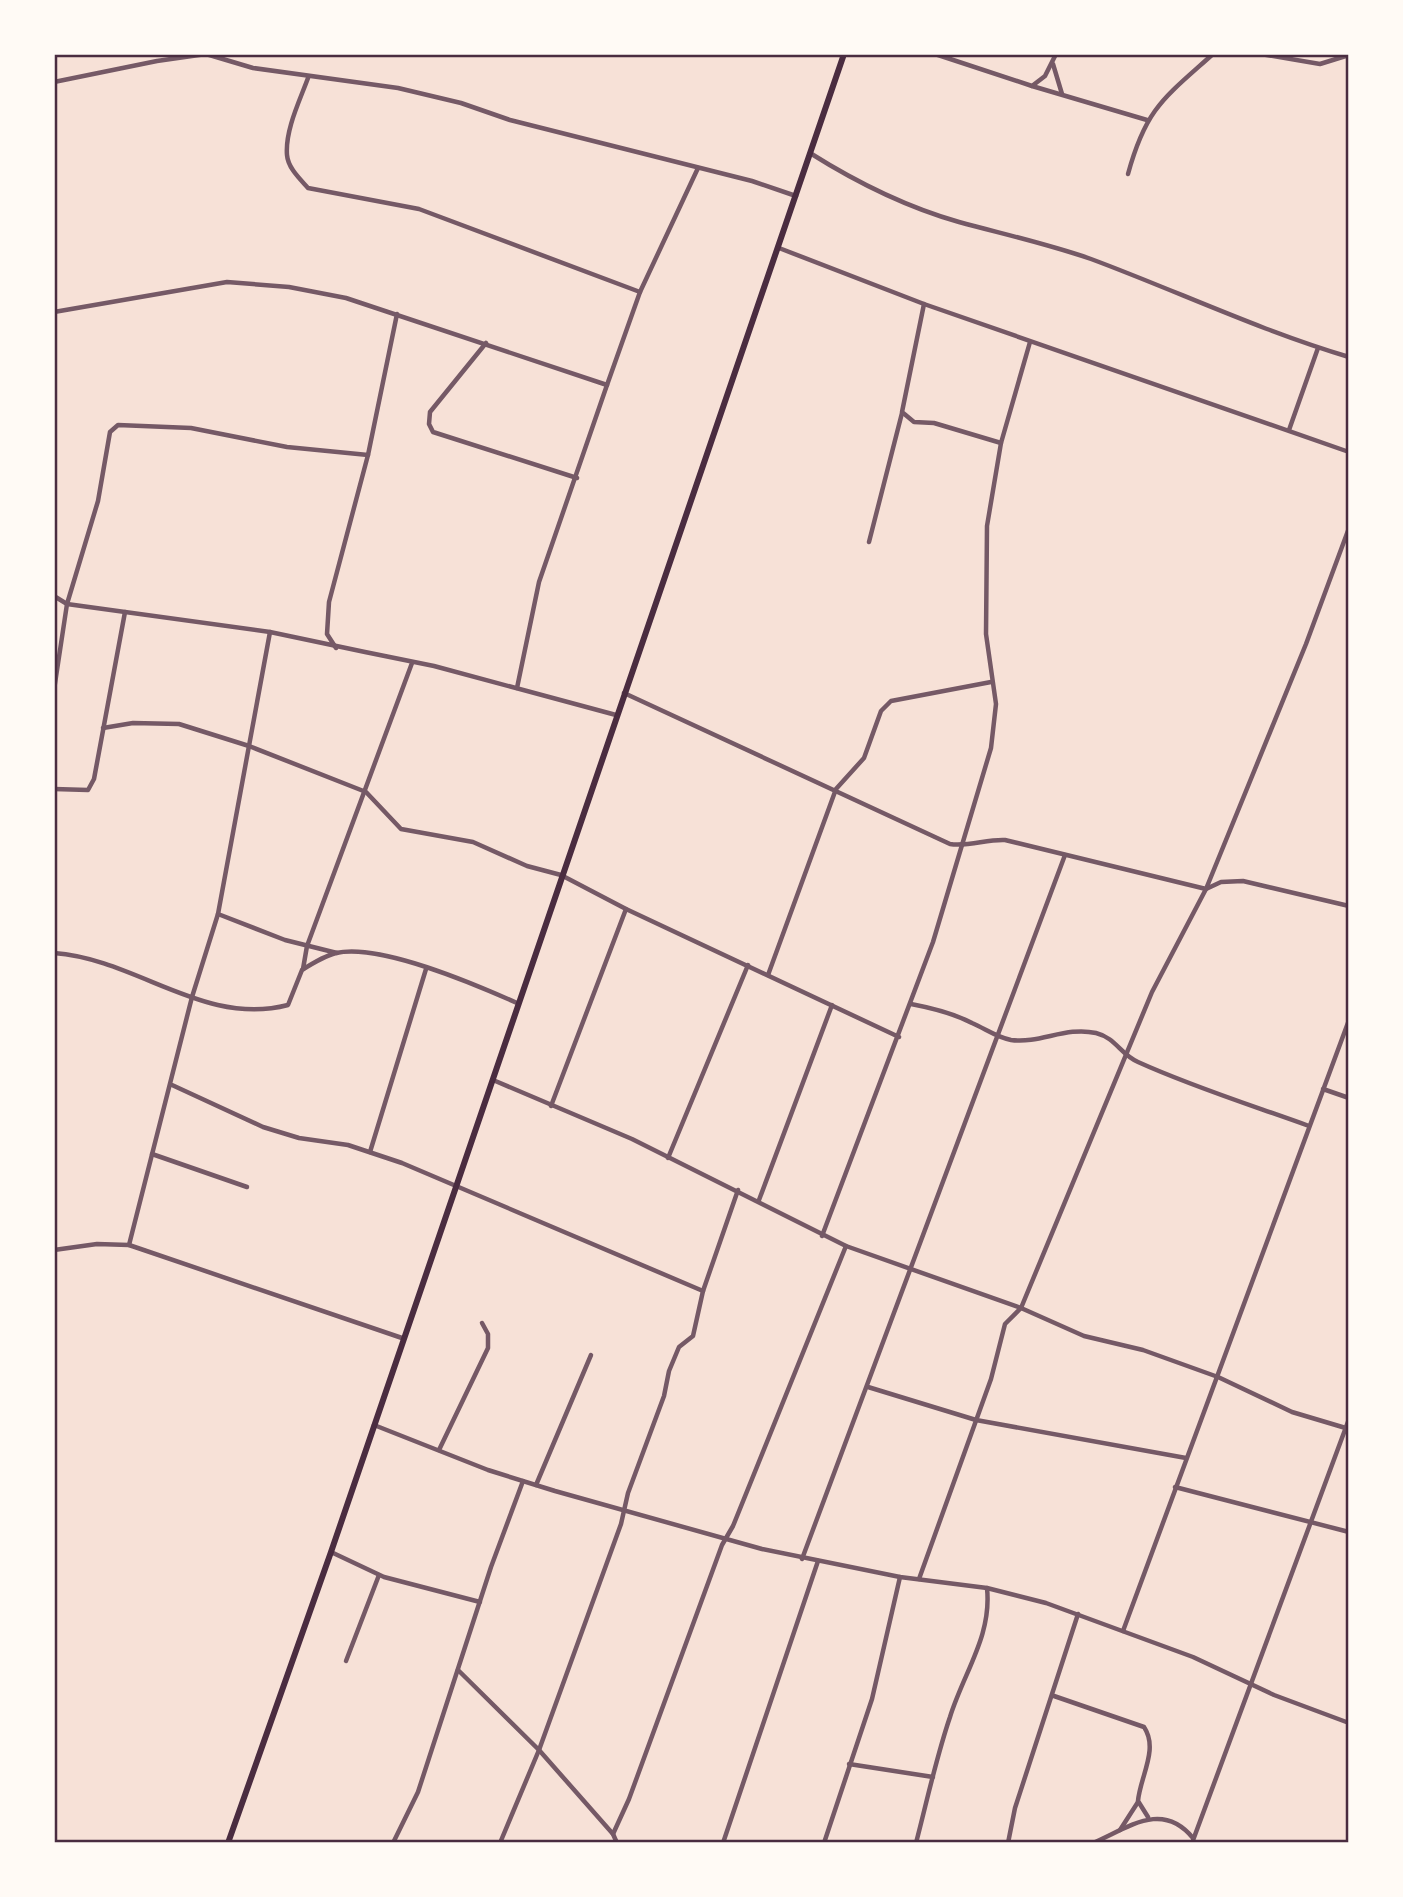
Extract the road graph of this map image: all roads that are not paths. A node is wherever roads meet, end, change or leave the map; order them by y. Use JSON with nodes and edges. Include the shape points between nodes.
{"nodes":[{"id":1,"x":844,"y":54,"type":"edge"},
{"id":2,"x":935,"y":54,"type":"edge"},
{"id":3,"x":1055,"y":54,"type":"edge"},
{"id":4,"x":1261,"y":54,"type":"edge"},
{"id":5,"x":1349,"y":55,"type":"edge"},
{"id":6,"x":1209,"y":56,"type":"edge"},
{"id":7,"x":1054,"y":64,"type":"junction"},
{"id":8,"x":308,"y":78,"type":"junction"},
{"id":9,"x":54,"y":82,"type":"edge"},
{"id":10,"x":1032,"y":86,"type":"junction"},
{"id":11,"x":1062,"y":95,"type":"junction"},
{"id":12,"x":1147,"y":120,"type":"junction"},
{"id":13,"x":810,"y":153,"type":"junction"},
{"id":14,"x":698,"y":168,"type":"junction"},
{"id":15,"x":1128,"y":174,"type":"dead end"},
{"id":16,"x":796,"y":196,"type":"junction"},
{"id":17,"x":779,"y":248,"type":"junction"},
{"id":18,"x":640,"y":292,"type":"junction"},
{"id":19,"x":924,"y":304,"type":"junction"},
{"id":20,"x":54,"y":312,"type":"edge"},
{"id":21,"x":397,"y":314,"type":"junction"},
{"id":22,"x":1030,"y":342,"type":"junction"},
{"id":23,"x":486,"y":343,"type":"junction"},
{"id":24,"x":1318,"y":348,"type":"junction"},
{"id":25,"x":1349,"y":358,"type":"edge"},
{"id":26,"x":607,"y":384,"type":"junction"},
{"id":27,"x":902,"y":412,"type":"junction"},
{"id":28,"x":1289,"y":430,"type":"junction"},
{"id":29,"x":1001,"y":443,"type":"junction"},
{"id":30,"x":1349,"y":452,"type":"edge"},
{"id":31,"x":368,"y":455,"type":"junction"},
{"id":32,"x":577,"y":478,"type":"junction"},
{"id":33,"x":1349,"y":528,"type":"edge"},
{"id":34,"x":869,"y":542,"type":"dead end"},
{"id":35,"x":54,"y":596,"type":"edge"},
{"id":36,"x":67,"y":604,"type":"junction"},
{"id":37,"x":125,"y":612,"type":"junction"},
{"id":38,"x":270,"y":632,"type":"junction"},
{"id":39,"x":336,"y":648,"type":"junction"},
{"id":40,"x":412,"y":663,"type":"junction"},
{"id":41,"x":991,"y":681,"type":"junction"},
{"id":42,"x":517,"y":688,"type":"junction"},
{"id":43,"x":54,"y":690,"type":"edge"},
{"id":44,"x":624,"y":692,"type":"junction"},
{"id":45,"x":616,"y":716,"type":"junction"},
{"id":46,"x":103,"y":728,"type":"junction"},
{"id":47,"x":249,"y":746,"type":"junction"},
{"id":48,"x":54,"y":789,"type":"edge"},
{"id":49,"x":836,"y":789,"type":"junction"},
{"id":50,"x":366,"y":792,"type":"junction"},
{"id":51,"x":960,"y":846,"type":"junction"},
{"id":52,"x":1065,"y":855,"type":"junction"},
{"id":53,"x":561,"y":875,"type":"junction"},
{"id":54,"x":1206,"y":889,"type":"junction"},
{"id":55,"x":1349,"y":906,"type":"edge"},
{"id":56,"x":626,"y":909,"type":"junction"},
{"id":57,"x":218,"y":914,"type":"junction"},
{"id":58,"x":307,"y":946,"type":"junction"},
{"id":59,"x":54,"y":953,"type":"edge"},
{"id":60,"x":338,"y":953,"type":"junction"},
{"id":61,"x":748,"y":965,"type":"junction"},
{"id":62,"x":426,"y":969,"type":"junction"},
{"id":63,"x":302,"y":970,"type":"junction"},
{"id":64,"x":768,"y":975,"type":"junction"},
{"id":65,"x":192,"y":997,"type":"junction"},
{"id":66,"x":517,"y":1003,"type":"junction"},
{"id":67,"x":911,"y":1004,"type":"junction"},
{"id":68,"x":832,"y":1005,"type":"junction"},
{"id":69,"x":1349,"y":1020,"type":"edge"},
{"id":70,"x":899,"y":1037,"type":"junction"},
{"id":71,"x":999,"y":1037,"type":"junction"},
{"id":72,"x":1124,"y":1056,"type":"junction"},
{"id":73,"x":492,"y":1080,"type":"junction"},
{"id":74,"x":172,"y":1085,"type":"junction"},
{"id":75,"x":1323,"y":1089,"type":"junction"},
{"id":76,"x":1349,"y":1098,"type":"edge"},
{"id":77,"x":551,"y":1106,"type":"junction"},
{"id":78,"x":1309,"y":1126,"type":"junction"},
{"id":79,"x":370,"y":1152,"type":"junction"},
{"id":80,"x":152,"y":1154,"type":"junction"},
{"id":81,"x":668,"y":1158,"type":"junction"},
{"id":82,"x":457,"y":1185,"type":"junction"},
{"id":83,"x":247,"y":1187,"type":"dead end"},
{"id":84,"x":738,"y":1190,"type":"junction"},
{"id":85,"x":759,"y":1200,"type":"junction"},
{"id":86,"x":822,"y":1236,"type":"junction"},
{"id":87,"x":129,"y":1245,"type":"junction"},
{"id":88,"x":846,"y":1246,"type":"junction"},
{"id":89,"x":54,"y":1251,"type":"edge"},
{"id":90,"x":911,"y":1271,"type":"junction"},
{"id":91,"x":703,"y":1292,"type":"junction"},
{"id":92,"x":1021,"y":1308,"type":"junction"},
{"id":93,"x":482,"y":1323,"type":"dead end"},
{"id":94,"x":402,"y":1338,"type":"junction"},
{"id":95,"x":591,"y":1354,"type":"dead end"},
{"id":96,"x":1219,"y":1377,"type":"junction"},
{"id":97,"x":868,"y":1387,"type":"junction"},
{"id":98,"x":1349,"y":1419,"type":"edge"},
{"id":99,"x":976,"y":1420,"type":"junction"},
{"id":100,"x":374,"y":1425,"type":"junction"},
{"id":101,"x":1347,"y":1429,"type":"edge"},
{"id":102,"x":439,"y":1450,"type":"junction"},
{"id":103,"x":1186,"y":1458,"type":"junction"},
{"id":104,"x":523,"y":1481,"type":"junction"},
{"id":105,"x":536,"y":1485,"type":"junction"},
{"id":106,"x":1175,"y":1488,"type":"junction"},
{"id":107,"x":624,"y":1511,"type":"junction"},
{"id":108,"x":1312,"y":1524,"type":"junction"},
{"id":109,"x":1349,"y":1532,"type":"edge"},
{"id":110,"x":726,"y":1538,"type":"junction"},
{"id":111,"x":331,"y":1552,"type":"junction"},
{"id":112,"x":802,"y":1559,"type":"junction"},
{"id":113,"x":818,"y":1561,"type":"junction"},
{"id":114,"x":379,"y":1575,"type":"junction"},
{"id":115,"x":900,"y":1577,"type":"junction"},
{"id":116,"x":919,"y":1579,"type":"junction"},
{"id":117,"x":987,"y":1588,"type":"junction"},
{"id":118,"x":480,"y":1602,"type":"junction"},
{"id":119,"x":1078,"y":1614,"type":"junction"},
{"id":120,"x":1123,"y":1631,"type":"junction"},
{"id":121,"x":346,"y":1661,"type":"dead end"},
{"id":122,"x":458,"y":1670,"type":"junction"},
{"id":123,"x":1251,"y":1684,"type":"junction"},
{"id":124,"x":1054,"y":1696,"type":"junction"},
{"id":125,"x":1349,"y":1723,"type":"edge"},
{"id":126,"x":539,"y":1749,"type":"junction"},
{"id":127,"x":849,"y":1764,"type":"junction"},
{"id":128,"x":933,"y":1777,"type":"junction"},
{"id":129,"x":1138,"y":1801,"type":"junction"},
{"id":130,"x":1148,"y":1817,"type":"junction"},
{"id":131,"x":1118,"y":1832,"type":"junction"},
{"id":132,"x":613,"y":1834,"type":"junction"},
{"id":133,"x":1192,"y":1840,"type":"edge"},
{"id":134,"x":228,"y":1843,"type":"edge"},
{"id":135,"x":393,"y":1843,"type":"edge"},
{"id":136,"x":500,"y":1843,"type":"edge"},
{"id":137,"x":617,"y":1843,"type":"edge"},
{"id":138,"x":723,"y":1843,"type":"edge"},
{"id":139,"x":824,"y":1843,"type":"edge"},
{"id":140,"x":916,"y":1843,"type":"edge"},
{"id":141,"x":1009,"y":1843,"type":"edge"},
{"id":142,"x":1093,"y":1843,"type":"edge"}],
"edges":[{"from":1,"to":13,"type":"main road"},
{"from":2,"to":10,"type":"street"},
{"from":3,"to":7,"type":"street"},
{"from":4,"to":5,"type":"street","via":[[1320,64]]},
{"from":6,"to":12,"type":"street"},
{"from":7,"to":10,"type":"street"},
{"from":7,"to":11,"type":"street"},
{"from":8,"to":9,"type":"street","via":[[206,54]]},
{"from":8,"to":14,"type":"street","via":[[398,88],[593,144]]},
{"from":8,"to":18,"type":"street","via":[[287,155],[295,175],[308,188],[419,209]]},
{"from":10,"to":11,"type":"street"},
{"from":11,"to":12,"type":"street"},
{"from":12,"to":15,"type":"street"},
{"from":13,"to":16,"type":"main road"},
{"from":13,"to":24,"type":"street","via":[[855,181],[909,204],[1089,259]]},
{"from":14,"to":16,"type":"street"},
{"from":14,"to":18,"type":"street"},
{"from":16,"to":17,"type":"main road"},
{"from":17,"to":19,"type":"street"},
{"from":17,"to":44,"type":"main road"},
{"from":18,"to":26,"type":"street"},
{"from":19,"to":22,"type":"street"},
{"from":19,"to":27,"type":"street"},
{"from":20,"to":21,"type":"street","via":[[227,282],[346,298]]},
{"from":21,"to":23,"type":"street"},
{"from":21,"to":31,"type":"street"},
{"from":22,"to":28,"type":"street"},
{"from":22,"to":29,"type":"street"},
{"from":23,"to":26,"type":"street"},
{"from":23,"to":32,"type":"street","via":[[430,412],[433,432]]},
{"from":24,"to":25,"type":"street"},
{"from":24,"to":28,"type":"street"},
{"from":26,"to":32,"type":"street"},
{"from":27,"to":29,"type":"street","via":[[914,422],[934,423]]},
{"from":27,"to":34,"type":"street"},
{"from":28,"to":30,"type":"street"},
{"from":29,"to":41,"type":"street","via":[[987,526],[986,634]]},
{"from":31,"to":36,"type":"street","via":[[287,447],[191,428],[118,425],[110,432],[98,501]]},
{"from":31,"to":39,"type":"street","via":[[328,602],[327,634]]},
{"from":32,"to":42,"type":"street","via":[[539,582]]},
{"from":33,"to":54,"type":"street"},
{"from":35,"to":36,"type":"street"},
{"from":36,"to":37,"type":"street"},
{"from":36,"to":43,"type":"street"},
{"from":37,"to":38,"type":"street"},
{"from":37,"to":46,"type":"street"},
{"from":38,"to":39,"type":"street"},
{"from":38,"to":47,"type":"street"},
{"from":39,"to":40,"type":"street"},
{"from":40,"to":42,"type":"street"},
{"from":40,"to":50,"type":"street"},
{"from":41,"to":49,"type":"street","via":[[891,701],[881,711],[864,758]]},
{"from":41,"to":51,"type":"street","via":[[996,704],[991,748]]},
{"from":42,"to":45,"type":"street"},
{"from":44,"to":45,"type":"main road"},
{"from":44,"to":49,"type":"street"},
{"from":45,"to":53,"type":"main road"},
{"from":46,"to":47,"type":"street","via":[[179,724]]},
{"from":46,"to":48,"type":"street","via":[[88,790]]},
{"from":47,"to":50,"type":"street"},
{"from":47,"to":57,"type":"street"},
{"from":49,"to":51,"type":"street"},
{"from":49,"to":64,"type":"street"},
{"from":50,"to":53,"type":"street","via":[[401,829],[474,842],[527,866]]},
{"from":50,"to":58,"type":"street"},
{"from":51,"to":52,"type":"street","via":[[1005,840]]},
{"from":51,"to":67,"type":"street"},
{"from":52,"to":54,"type":"street"},
{"from":52,"to":71,"type":"street"},
{"from":53,"to":56,"type":"street"},
{"from":53,"to":66,"type":"main road"},
{"from":54,"to":55,"type":"street","via":[[1221,882],[1243,881]]},
{"from":54,"to":72,"type":"street","via":[[1166,961]]},
{"from":56,"to":61,"type":"street"},
{"from":56,"to":77,"type":"street"},
{"from":57,"to":58,"type":"street"},
{"from":57,"to":65,"type":"street"},
{"from":58,"to":60,"type":"street"},
{"from":58,"to":63,"type":"street"},
{"from":59,"to":65,"type":"street","via":[[111,964]]},
{"from":60,"to":62,"type":"street","via":[[365,952]]},
{"from":60,"to":63,"type":"street"},
{"from":61,"to":64,"type":"street"},
{"from":61,"to":81,"type":"street"},
{"from":62,"to":66,"type":"street","via":[[453,974]]},
{"from":62,"to":79,"type":"street"},
{"from":63,"to":65,"type":"street","via":[[288,1005],[229,1009]]},
{"from":64,"to":68,"type":"street"},
{"from":65,"to":74,"type":"street"},
{"from":66,"to":73,"type":"main road"},
{"from":67,"to":70,"type":"street"},
{"from":67,"to":71,"type":"street","via":[[972,1022]]},
{"from":68,"to":70,"type":"street"},
{"from":68,"to":85,"type":"street"},
{"from":69,"to":75,"type":"street"},
{"from":70,"to":86,"type":"street"},
{"from":71,"to":72,"type":"street","via":[[1029,1040],[1080,1030],[1114,1040]]},
{"from":71,"to":90,"type":"street"},
{"from":72,"to":78,"type":"street"},
{"from":72,"to":92,"type":"street"},
{"from":73,"to":77,"type":"street"},
{"from":73,"to":82,"type":"main road"},
{"from":74,"to":79,"type":"street","via":[[263,1127]]},
{"from":74,"to":80,"type":"street"},
{"from":75,"to":76,"type":"street"},
{"from":75,"to":78,"type":"street"},
{"from":77,"to":81,"type":"street"},
{"from":78,"to":96,"type":"street"},
{"from":79,"to":82,"type":"street"},
{"from":80,"to":83,"type":"street"},
{"from":80,"to":87,"type":"street"},
{"from":81,"to":84,"type":"street"},
{"from":82,"to":91,"type":"street"},
{"from":82,"to":94,"type":"main road"},
{"from":84,"to":85,"type":"street"},
{"from":84,"to":91,"type":"street"},
{"from":85,"to":86,"type":"street"},
{"from":86,"to":88,"type":"street"},
{"from":87,"to":89,"type":"street","via":[[97,1244]]},
{"from":87,"to":94,"type":"street"},
{"from":88,"to":90,"type":"street"},
{"from":88,"to":110,"type":"street"},
{"from":90,"to":92,"type":"street"},
{"from":90,"to":97,"type":"street"},
{"from":91,"to":107,"type":"street","via":[[693,1336],[679,1347],[669,1371]]},
{"from":92,"to":96,"type":"street","via":[[1084,1336],[1143,1350]]},
{"from":92,"to":99,"type":"street","via":[[1005,1324]]},
{"from":93,"to":102,"type":"street","via":[[488,1348]]},
{"from":94,"to":100,"type":"main road"},
{"from":95,"to":105,"type":"street"},
{"from":96,"to":101,"type":"street","via":[[1292,1412]]},
{"from":96,"to":103,"type":"street"},
{"from":97,"to":99,"type":"street"},
{"from":97,"to":112,"type":"street"},
{"from":98,"to":101,"type":"street"},
{"from":99,"to":103,"type":"street"},
{"from":99,"to":116,"type":"street"},
{"from":100,"to":102,"type":"street"},
{"from":100,"to":111,"type":"main road"},
{"from":101,"to":108,"type":"street"},
{"from":102,"to":104,"type":"street"},
{"from":103,"to":106,"type":"street"},
{"from":104,"to":105,"type":"street"},
{"from":104,"to":118,"type":"street"},
{"from":105,"to":107,"type":"street"},
{"from":106,"to":108,"type":"street"},
{"from":106,"to":120,"type":"street"},
{"from":107,"to":110,"type":"street"},
{"from":107,"to":126,"type":"street"},
{"from":108,"to":109,"type":"street"},
{"from":108,"to":123,"type":"street"},
{"from":110,"to":112,"type":"street"},
{"from":110,"to":132,"type":"street"},
{"from":111,"to":114,"type":"street"},
{"from":111,"to":134,"type":"main road"},
{"from":112,"to":113,"type":"street"},
{"from":113,"to":115,"type":"street"},
{"from":113,"to":138,"type":"street"},
{"from":114,"to":118,"type":"street"},
{"from":114,"to":121,"type":"street"},
{"from":115,"to":116,"type":"street"},
{"from":115,"to":127,"type":"street","via":[[872,1699]]},
{"from":116,"to":117,"type":"street"},
{"from":117,"to":119,"type":"street"},
{"from":117,"to":128,"type":"street","via":[[984,1633],[949,1717]]},
{"from":118,"to":122,"type":"street"},
{"from":119,"to":120,"type":"street"},
{"from":119,"to":124,"type":"street"},
{"from":120,"to":123,"type":"street"},
{"from":122,"to":126,"type":"street"},
{"from":122,"to":135,"type":"street","via":[[412,1807]]},
{"from":123,"to":125,"type":"street"},
{"from":123,"to":133,"type":"street"},
{"from":124,"to":129,"type":"street","via":[[1144,1727],[1149,1751]]},
{"from":124,"to":141,"type":"street","via":[[1020,1795]]},
{"from":126,"to":132,"type":"street"},
{"from":126,"to":136,"type":"street"},
{"from":127,"to":128,"type":"street"},
{"from":127,"to":139,"type":"street"},
{"from":128,"to":140,"type":"street"},
{"from":129,"to":130,"type":"street"},
{"from":129,"to":131,"type":"street"},
{"from":130,"to":131,"type":"street"},
{"from":130,"to":133,"type":"street","via":[[1178,1823]]},
{"from":131,"to":142,"type":"street"},
{"from":132,"to":137,"type":"street"}]}
